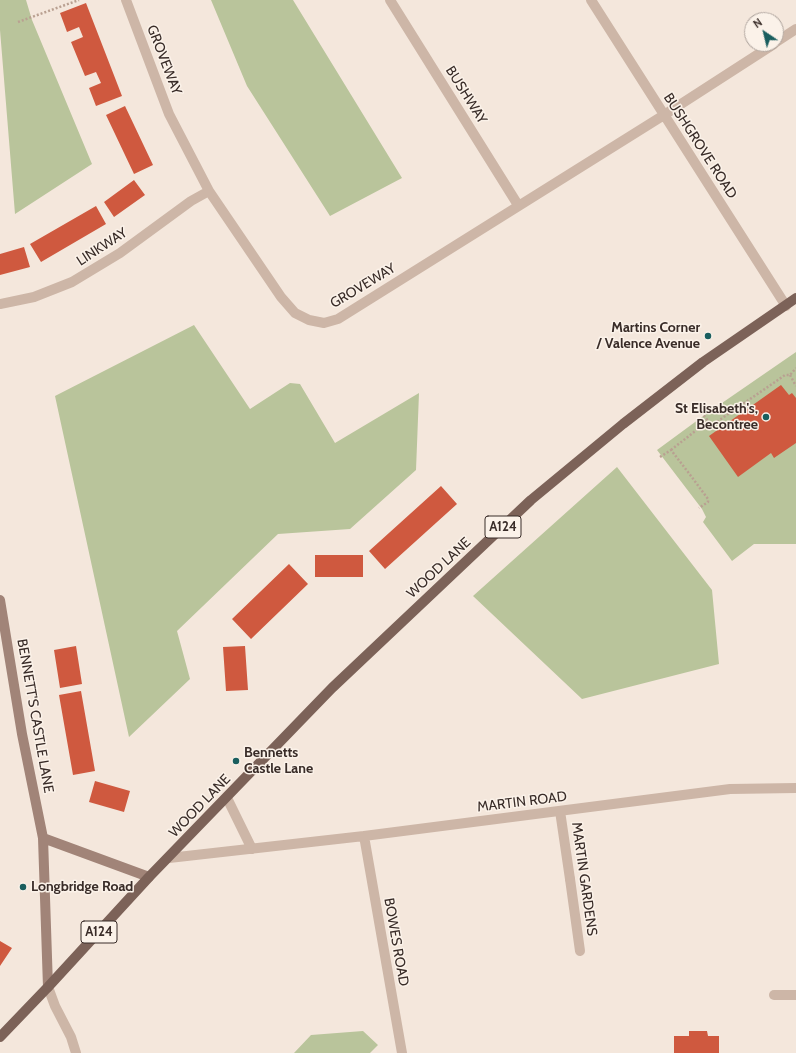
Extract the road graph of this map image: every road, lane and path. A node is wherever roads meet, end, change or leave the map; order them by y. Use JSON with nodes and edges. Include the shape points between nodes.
{"nodes":[{"id":1,"x":79,"y":0,"type":"edge"},
{"id":2,"x":126,"y":0,"type":"edge"},
{"id":3,"x":390,"y":0,"type":"edge"},
{"id":4,"x":591,"y":0,"type":"edge"},
{"id":5,"x":18,"y":22,"type":"dead end"},
{"id":6,"x":796,"y":30,"type":"edge"},
{"id":7,"x":784,"y":37,"type":"edge"},
{"id":8,"x":761,"y":52,"type":"edge"},
{"id":9,"x":664,"y":115,"type":"junction"},
{"id":10,"x":209,"y":191,"type":"junction"},
{"id":11,"x":518,"y":205,"type":"junction"},
{"id":12,"x":796,"y":299,"type":"edge"},
{"id":13,"x":0,"y":304,"type":"edge"},
{"id":14,"x":786,"y":306,"type":"junction"},
{"id":15,"x":796,"y":368,"type":"edge"},
{"id":16,"x":790,"y":375,"type":"junction"},
{"id":17,"x":796,"y":386,"type":"edge"},
{"id":18,"x":702,"y":413,"type":"dead end"},
{"id":19,"x":708,"y":421,"type":"junction"},
{"id":20,"x":671,"y":450,"type":"junction"},
{"id":21,"x":660,"y":457,"type":"dead end"},
{"id":22,"x":699,"y":508,"type":"dead end"},
{"id":23,"x":1,"y":604,"type":"edge"},
{"id":24,"x":796,"y":788,"type":"edge"},
{"id":25,"x":227,"y":798,"type":"junction"},
{"id":26,"x":560,"y":811,"type":"junction"},
{"id":27,"x":364,"y":836,"type":"junction"},
{"id":28,"x":43,"y":838,"type":"junction"},
{"id":29,"x":252,"y":848,"type":"junction"},
{"id":30,"x":170,"y":858,"type":"junction"},
{"id":31,"x":149,"y":878,"type":"junction"},
{"id":32,"x":580,"y":951,"type":"dead end"},
{"id":33,"x":48,"y":988,"type":"junction"},
{"id":34,"x":774,"y":994,"type":"dead end"},
{"id":35,"x":796,"y":995,"type":"edge"},
{"id":36,"x":0,"y":1037,"type":"edge"},
{"id":37,"x":76,"y":1053,"type":"edge"},
{"id":38,"x":402,"y":1053,"type":"edge"}],
"edges":[{"from":1,"to":5,"type":"path"},
{"from":2,"to":10,"type":"street","name":"GROVEWAY","via":[[169,114]]},
{"from":3,"to":11,"type":"street","name":"BUSHWAY"},
{"from":4,"to":9,"type":"street","name":"BUSHGROVE ROAD"},
{"from":6,"to":7,"type":"street","name":"GROVEWAY"},
{"from":8,"to":9,"type":"street","name":"GROVEWAY"},
{"from":9,"to":11,"type":"street","name":"GROVEWAY"},
{"from":9,"to":14,"type":"street","name":"BUSHGROVE ROAD"},
{"from":10,"to":11,"type":"street","name":"GROVEWAY","via":[[281,297],[295,313],[309,320],[324,323],[338,319]]},
{"from":10,"to":13,"type":"street","name":"LINKWAY","via":[[191,201],[120,253],[72,282],[34,297]]},
{"from":12,"to":14,"type":"main road","name":"WOOD LANE","number":"A124"},
{"from":14,"to":25,"type":"main road","name":"WOOD LANE","number":"A124","via":[[697,367],[531,500],[332,688]]},
{"from":15,"to":16,"type":"path"},
{"from":16,"to":17,"type":"path"},
{"from":16,"to":19,"type":"path","via":[[785,375],[715,423],[711,425]]},
{"from":18,"to":19,"type":"path"},
{"from":19,"to":20,"type":"path"},
{"from":20,"to":21,"type":"path"},
{"from":20,"to":22,"type":"path","via":[[708,499],[708,502]]},
{"from":23,"to":28,"type":"main road","name":"BENNETT'S CASTLE LANE","via":[[22,734]]},
{"from":24,"to":26,"type":"street","name":"MARTIN ROAD","via":[[730,789]]},
{"from":25,"to":29,"type":"street"},
{"from":25,"to":30,"type":"main road","name":"WOOD LANE","number":"A124"},
{"from":26,"to":27,"type":"street","name":"MARTIN ROAD"},
{"from":26,"to":32,"type":"street","name":"MARTIN GARDENS"},
{"from":27,"to":29,"type":"street","name":"MARTIN ROAD"},
{"from":27,"to":38,"type":"street","name":"BOWES ROAD"},
{"from":28,"to":31,"type":"main road"},
{"from":28,"to":33,"type":"main road","name":"BENNETT'S CASTLE LANE"},
{"from":29,"to":30,"type":"street","name":"MARTIN ROAD"},
{"from":30,"to":31,"type":"main road","name":"WOOD LANE","number":"A124"},
{"from":31,"to":33,"type":"main road","number":"A124"},
{"from":33,"to":36,"type":"main road","number":"A124"},
{"from":33,"to":37,"type":"street"},
{"from":34,"to":35,"type":"street"}]}
